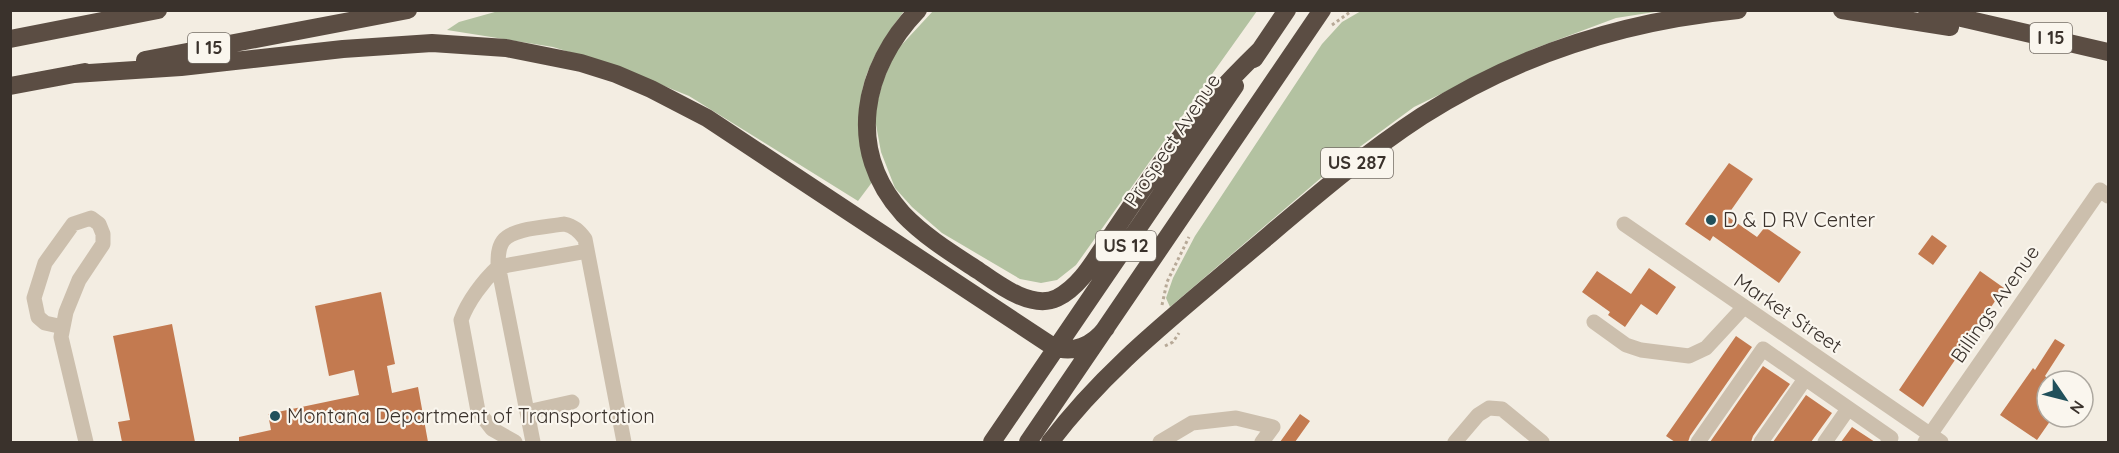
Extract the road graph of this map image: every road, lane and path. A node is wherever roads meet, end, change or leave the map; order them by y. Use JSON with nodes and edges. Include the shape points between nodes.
{"nodes":[{"id":1,"x":158,"y":10,"type":"edge"},
{"id":2,"x":408,"y":10,"type":"edge"},
{"id":3,"x":918,"y":10,"type":"edge"},
{"id":4,"x":1287,"y":10,"type":"edge"},
{"id":5,"x":1322,"y":10,"type":"edge"},
{"id":6,"x":1353,"y":10,"type":"edge"},
{"id":7,"x":1738,"y":10,"type":"edge"},
{"id":8,"x":1842,"y":10,"type":"edge"},
{"id":9,"x":1927,"y":10,"type":"edge"},
{"id":10,"x":1994,"y":25,"type":"junction"},
{"id":11,"x":1329,"y":28,"type":"dead end"},
{"id":12,"x":10,"y":39,"type":"edge"},
{"id":13,"x":1260,"y":50,"type":"junction"},
{"id":14,"x":2109,"y":52,"type":"edge"},
{"id":15,"x":74,"y":74,"type":"junction"},
{"id":16,"x":10,"y":86,"type":"edge"},
{"id":17,"x":2104,"y":193,"type":"edge"},
{"id":18,"x":1624,"y":224,"type":"dead end"},
{"id":19,"x":1192,"y":231,"type":"dead end"},
{"id":20,"x":588,"y":251,"type":"junction"},
{"id":21,"x":498,"y":267,"type":"junction"},
{"id":22,"x":1743,"y":308,"type":"junction"},
{"id":23,"x":1162,"y":310,"type":"dead end"},
{"id":24,"x":1594,"y":322,"type":"dead end"},
{"id":25,"x":63,"y":327,"type":"junction"},
{"id":26,"x":1106,"y":328,"type":"junction"},
{"id":27,"x":1057,"y":348,"type":"junction"},
{"id":28,"x":1805,"y":378,"type":"junction"},
{"id":29,"x":572,"y":402,"type":"dead end"},
{"id":30,"x":1848,"y":409,"type":"junction"},
{"id":31,"x":527,"y":412,"type":"junction"},
{"id":32,"x":1932,"y":440,"type":"edge"},
{"id":33,"x":86,"y":442,"type":"edge"},
{"id":34,"x":515,"y":442,"type":"edge"},
{"id":35,"x":533,"y":442,"type":"edge"},
{"id":36,"x":624,"y":442,"type":"edge"},
{"id":37,"x":992,"y":442,"type":"edge"},
{"id":38,"x":1028,"y":442,"type":"edge"},
{"id":39,"x":1050,"y":442,"type":"edge"},
{"id":40,"x":1160,"y":442,"type":"edge"},
{"id":41,"x":1262,"y":442,"type":"edge"},
{"id":42,"x":1455,"y":442,"type":"edge"},
{"id":43,"x":1542,"y":442,"type":"edge"},
{"id":44,"x":1698,"y":442,"type":"edge"},
{"id":45,"x":1761,"y":442,"type":"edge"},
{"id":46,"x":1825,"y":442,"type":"edge"},
{"id":47,"x":1888,"y":442,"type":"edge"}],
"edges":[{"from":1,"to":12,"type":"highway"},
{"from":2,"to":15,"type":"highway","number":"I 15"},
{"from":3,"to":13,"type":"highway","via":[[886,50],[871,88],[868,128],[875,167],[894,202],[919,229],[995,282],[1037,301],[1059,297],[1081,278],[1183,133]]},
{"from":4,"to":13,"type":"highway","name":"Prospect Avenue"},
{"from":5,"to":26,"type":"highway"},
{"from":6,"to":11,"type":"path"},
{"from":7,"to":39,"type":"highway","number":"US 287","via":[[1646,24],[1569,45],[1496,75],[1422,117],[1336,180],[1137,347],[1096,387]]},
{"from":8,"to":10,"type":"highway","via":[[1982,33]]},
{"from":9,"to":10,"type":"highway","number":"I 15"},
{"from":10,"to":14,"type":"highway","number":"I 15"},
{"from":13,"to":27,"type":"highway","name":"Prospect Avenue","number":"US 12"},
{"from":15,"to":16,"type":"highway","number":"I 15"},
{"from":15,"to":27,"type":"highway","via":[[414,44],[506,48],[581,63],[651,89],[714,122]]},
{"from":17,"to":32,"type":"street","name":"Billings Avenue"},
{"from":18,"to":22,"type":"street","name":"Market Street"},
{"from":19,"to":23,"type":"path","via":[[1167,282]]},
{"from":20,"to":21,"type":"street"},
{"from":20,"to":21,"type":"street","via":[[585,239],[571,225],[513,232],[501,246]]},
{"from":20,"to":36,"type":"street"},
{"from":21,"to":31,"type":"street"},
{"from":21,"to":34,"type":"street","via":[[465,309],[461,320],[478,411],[492,429]]},
{"from":22,"to":24,"type":"street","via":[[1706,348],[1689,356],[1626,345]]},
{"from":22,"to":32,"type":"street","name":"Market Street"},
{"from":25,"to":25,"type":"street","via":[[38,317],[34,298],[45,263],[73,224],[91,218],[99,224],[102,244],[79,280]]},
{"from":25,"to":33,"type":"street","via":[[61,337]]},
{"from":26,"to":27,"type":"highway","via":[[1083,347]]},
{"from":26,"to":38,"type":"highway"},
{"from":27,"to":37,"type":"highway","name":"Prospect Avenue","number":"US 12"},
{"from":28,"to":30,"type":"street"},
{"from":28,"to":44,"type":"street","via":[[1762,350]]},
{"from":28,"to":45,"type":"street"},
{"from":29,"to":31,"type":"street"},
{"from":30,"to":46,"type":"street"},
{"from":30,"to":47,"type":"street","via":[[1891,438]]},
{"from":31,"to":35,"type":"street"},
{"from":40,"to":41,"type":"street","via":[[1192,423],[1236,418],[1273,427]]},
{"from":42,"to":43,"type":"street","via":[[1489,408],[1502,409]]}]}
